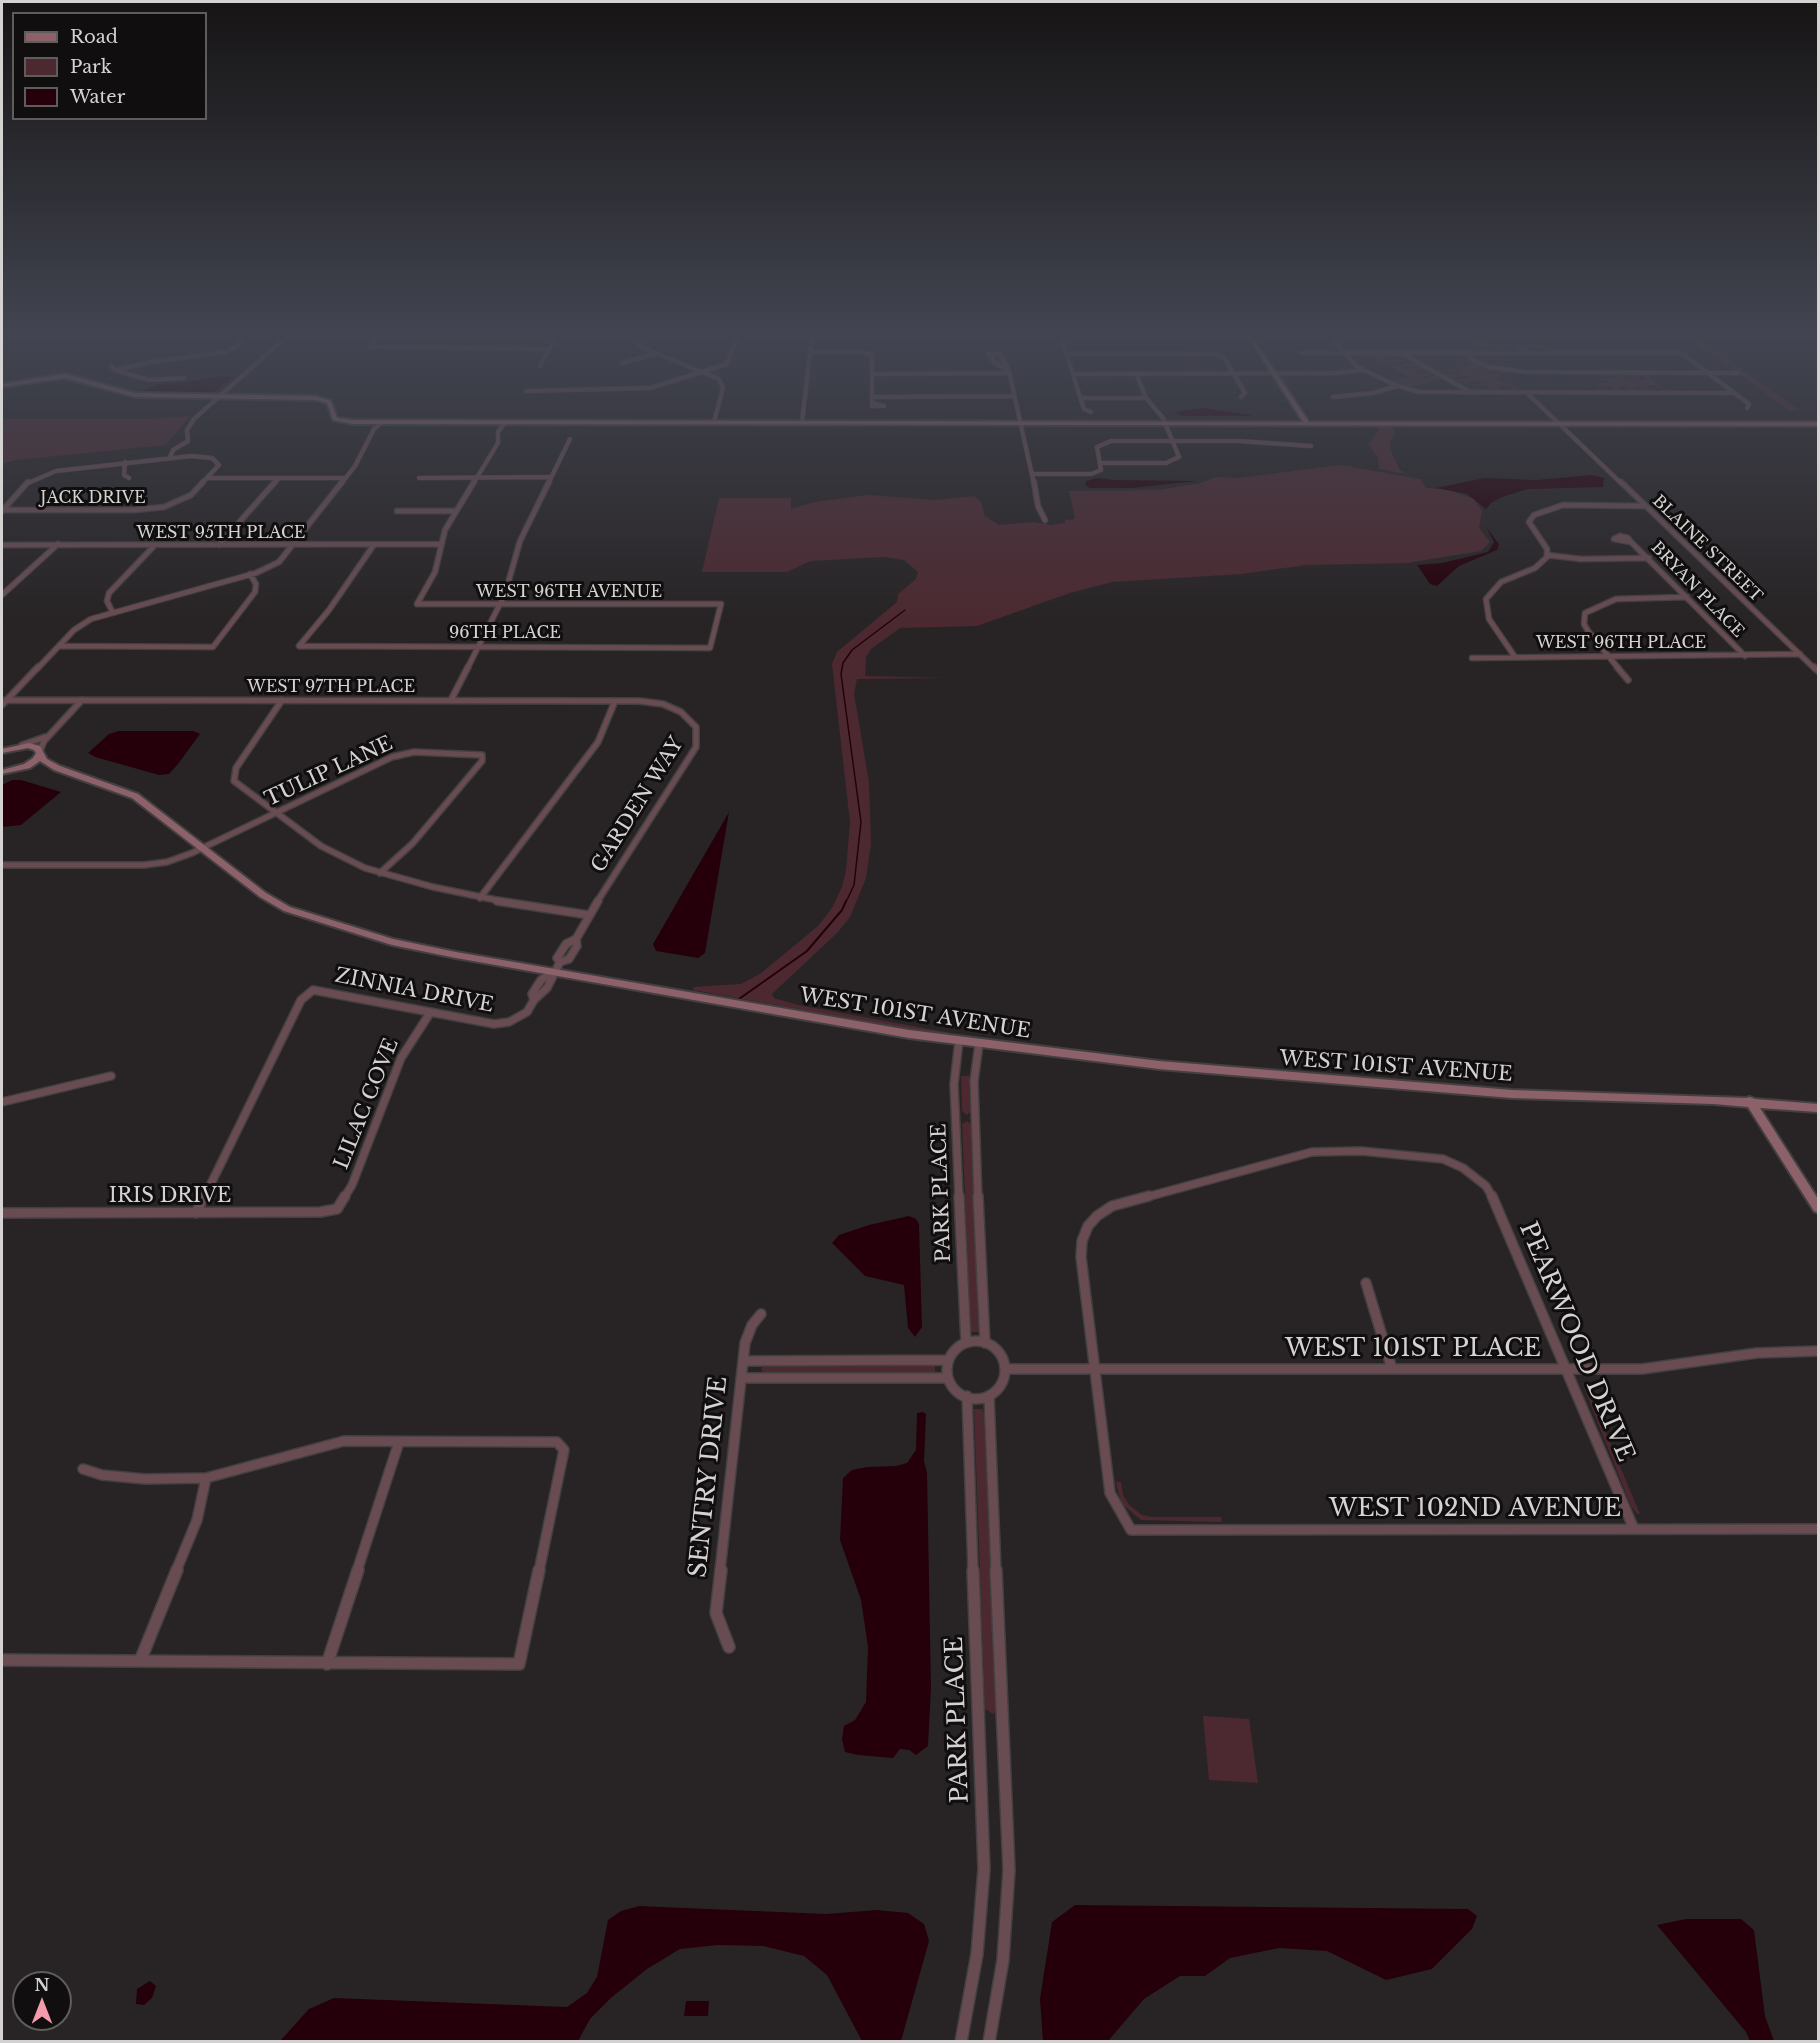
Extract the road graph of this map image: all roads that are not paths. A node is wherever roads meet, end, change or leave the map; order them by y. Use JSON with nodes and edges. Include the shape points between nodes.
{"nodes":[{"id":1,"x":187,"y":432,"type":"edge"},
{"id":2,"x":375,"y":432,"type":"edge"},
{"id":3,"x":501,"y":432,"type":"edge"},
{"id":4,"x":1024,"y":432,"type":"edge"},
{"id":5,"x":1169,"y":432,"type":"edge"},
{"id":6,"x":1567,"y":432,"type":"edge"},
{"id":7,"x":570,"y":439,"type":"dead end"},
{"id":8,"x":1172,"y":441,"type":"junction"},
{"id":9,"x":1311,"y":446,"type":"dead end"},
{"id":10,"x":170,"y":457,"type":"junction"},
{"id":11,"x":125,"y":462,"type":"junction"},
{"id":12,"x":1101,"y":464,"type":"junction"},
{"id":13,"x":1032,"y":474,"type":"junction"},
{"id":14,"x":476,"y":477,"type":"junction"},
{"id":15,"x":550,"y":477,"type":"junction"},
{"id":16,"x":129,"y":478,"type":"dead end"},
{"id":17,"x":208,"y":478,"type":"junction"},
{"id":18,"x":279,"y":478,"type":"junction"},
{"id":19,"x":345,"y":478,"type":"junction"},
{"id":20,"x":419,"y":478,"type":"dead end"},
{"id":21,"x":1643,"y":505,"type":"junction"},
{"id":22,"x":2,"y":511,"type":"edge"},
{"id":23,"x":397,"y":511,"type":"dead end"},
{"id":24,"x":456,"y":511,"type":"junction"},
{"id":25,"x":1045,"y":520,"type":"dead end"},
{"id":26,"x":1631,"y":542,"type":"dead end"},
{"id":27,"x":58,"y":544,"type":"junction"},
{"id":28,"x":440,"y":544,"type":"junction"},
{"id":29,"x":2,"y":545,"type":"edge"},
{"id":30,"x":155,"y":545,"type":"junction"},
{"id":31,"x":219,"y":545,"type":"junction"},
{"id":32,"x":293,"y":546,"type":"junction"},
{"id":33,"x":373,"y":546,"type":"junction"},
{"id":34,"x":1547,"y":555,"type":"junction"},
{"id":35,"x":1649,"y":558,"type":"junction"},
{"id":36,"x":250,"y":574,"type":"junction"},
{"id":37,"x":2,"y":595,"type":"edge"},
{"id":38,"x":1687,"y":597,"type":"junction"},
{"id":39,"x":500,"y":603,"type":"junction"},
{"id":40,"x":112,"y":611,"type":"junction"},
{"id":41,"x":59,"y":646,"type":"junction"},
{"id":42,"x":478,"y":647,"type":"junction"},
{"id":43,"x":710,"y":648,"type":"joint"},
{"id":44,"x":1609,"y":656,"type":"junction"},
{"id":45,"x":1745,"y":656,"type":"junction"},
{"id":46,"x":1802,"y":656,"type":"junction"},
{"id":47,"x":1515,"y":657,"type":"junction"},
{"id":48,"x":1472,"y":658,"type":"dead end"},
{"id":49,"x":1818,"y":672,"type":"edge"},
{"id":50,"x":1628,"y":680,"type":"dead end"},
{"id":51,"x":6,"y":700,"type":"junction"},
{"id":52,"x":82,"y":700,"type":"junction"},
{"id":53,"x":282,"y":700,"type":"junction"},
{"id":54,"x":451,"y":700,"type":"junction"},
{"id":55,"x":615,"y":701,"type":"junction"},
{"id":56,"x":657,"y":703,"type":"joint"},
{"id":57,"x":2,"y":705,"type":"edge"},
{"id":58,"x":50,"y":734,"type":"junction"},
{"id":59,"x":16,"y":746,"type":"junction"},
{"id":60,"x":2,"y":750,"type":"edge"},
{"id":61,"x":40,"y":753,"type":"junction"},
{"id":62,"x":57,"y":768,"type":"junction"},
{"id":63,"x":19,"y":769,"type":"junction"},
{"id":64,"x":3,"y":772,"type":"edge"},
{"id":65,"x":275,"y":813,"type":"junction"},
{"id":66,"x":203,"y":848,"type":"junction"},
{"id":67,"x":2,"y":865,"type":"edge"},
{"id":68,"x":380,"y":873,"type":"junction"},
{"id":69,"x":480,"y":898,"type":"junction"},
{"id":70,"x":589,"y":915,"type":"junction"},
{"id":71,"x":576,"y":939,"type":"junction"},
{"id":72,"x":558,"y":966,"type":"junction"},
{"id":73,"x":430,"y":1013,"type":"junction"},
{"id":74,"x":959,"y":1041,"type":"junction"},
{"id":75,"x":979,"y":1044,"type":"junction"},
{"id":76,"x":111,"y":1076,"type":"dead end"},
{"id":77,"x":1750,"y":1101,"type":"junction"},
{"id":78,"x":2,"y":1102,"type":"edge"},
{"id":79,"x":1818,"y":1108,"type":"edge"},
{"id":80,"x":1818,"y":1208,"type":"edge"},
{"id":81,"x":338,"y":1209,"type":"joint"},
{"id":82,"x":2,"y":1213,"type":"edge"},
{"id":83,"x":196,"y":1213,"type":"junction"},
{"id":84,"x":1366,"y":1283,"type":"dead end"},
{"id":85,"x":761,"y":1314,"type":"dead end"},
{"id":86,"x":966,"y":1343,"type":"junction"},
{"id":87,"x":985,"y":1343,"type":"junction"},
{"id":88,"x":1818,"y":1351,"type":"edge"},
{"id":89,"x":947,"y":1360,"type":"junction"},
{"id":90,"x":743,"y":1361,"type":"junction"},
{"id":91,"x":1007,"y":1369,"type":"junction"},
{"id":92,"x":1094,"y":1369,"type":"junction"},
{"id":93,"x":1392,"y":1369,"type":"junction"},
{"id":94,"x":1567,"y":1369,"type":"junction"},
{"id":95,"x":741,"y":1378,"type":"junction"},
{"id":96,"x":947,"y":1378,"type":"junction"},
{"id":97,"x":989,"y":1395,"type":"junction"},
{"id":98,"x":967,"y":1396,"type":"junction"},
{"id":99,"x":399,"y":1442,"type":"junction"},
{"id":100,"x":83,"y":1469,"type":"dead end"},
{"id":101,"x":206,"y":1478,"type":"junction"},
{"id":102,"x":1634,"y":1529,"type":"junction"},
{"id":103,"x":1818,"y":1529,"type":"edge"},
{"id":104,"x":729,"y":1647,"type":"dead end"},
{"id":105,"x":2,"y":1660,"type":"edge"},
{"id":106,"x":140,"y":1661,"type":"junction"},
{"id":107,"x":327,"y":1664,"type":"junction"},
{"id":108,"x":961,"y":2042,"type":"edge"},
{"id":109,"x":989,"y":2042,"type":"edge"}],
"edges":[{"from":1,"to":10,"type":"street","via":[[188,441],[173,450]]},
{"from":2,"to":19,"type":"street"},
{"from":3,"to":14,"type":"street"},
{"from":4,"to":13,"type":"street"},
{"from":5,"to":8,"type":"street"},
{"from":6,"to":21,"type":"street","name":"BLAINE STREET"},
{"from":7,"to":15,"type":"street"},
{"from":8,"to":9,"type":"street"},
{"from":8,"to":12,"type":"street","via":[[1100,444],[1097,447]]},
{"from":8,"to":12,"type":"street","via":[[1179,457],[1174,461]]},
{"from":10,"to":11,"type":"street"},
{"from":10,"to":17,"type":"street","via":[[213,458],[219,465]]},
{"from":11,"to":16,"type":"street","via":[[124,475]]},
{"from":11,"to":22,"type":"street","via":[[45,474],[23,486]]},
{"from":12,"to":13,"type":"street","via":[[1101,470],[1091,474]]},
{"from":13,"to":25,"type":"street"},
{"from":14,"to":15,"type":"street"},
{"from":14,"to":20,"type":"street"},
{"from":14,"to":24,"type":"street"},
{"from":15,"to":39,"type":"street","via":[[520,541]]},
{"from":17,"to":18,"type":"street"},
{"from":17,"to":22,"type":"street","name":"JACK DRIVE","via":[[186,498],[155,509]]},
{"from":18,"to":19,"type":"street"},
{"from":18,"to":31,"type":"street"},
{"from":19,"to":32,"type":"street"},
{"from":21,"to":34,"type":"street","via":[[1563,506],[1534,515],[1529,522],[1531,529],[1547,549]]},
{"from":21,"to":46,"type":"street","name":"BLAINE STREET"},
{"from":23,"to":24,"type":"street"},
{"from":24,"to":28,"type":"street"},
{"from":26,"to":35,"type":"street","name":"BRYAN PLACE"},
{"from":27,"to":29,"type":"street","name":"WEST 95TH PLACE"},
{"from":27,"to":30,"type":"street","name":"WEST 95TH PLACE"},
{"from":27,"to":37,"type":"street"},
{"from":28,"to":33,"type":"street","name":"WEST 95TH PLACE"},
{"from":28,"to":39,"type":"street","name":"WEST 96TH AVENUE","via":[[435,572],[417,604]]},
{"from":30,"to":31,"type":"street","name":"WEST 95TH PLACE"},
{"from":30,"to":40,"type":"street","via":[[109,593],[107,601]]},
{"from":31,"to":32,"type":"street","name":"WEST 95TH PLACE"},
{"from":32,"to":33,"type":"street","name":"WEST 95TH PLACE"},
{"from":32,"to":36,"type":"street","via":[[279,562]]},
{"from":33,"to":42,"type":"street","name":"96TH PLACE","via":[[299,646]]},
{"from":34,"to":35,"type":"street"},
{"from":34,"to":47,"type":"street","via":[[1538,566],[1501,582],[1486,599],[1487,615]]},
{"from":35,"to":38,"type":"street","name":"BRYAN PLACE"},
{"from":36,"to":40,"type":"street"},
{"from":36,"to":41,"type":"street","via":[[256,584],[255,592],[213,647]]},
{"from":38,"to":44,"type":"street","via":[[1616,599],[1585,613],[1584,624]]},
{"from":38,"to":45,"type":"street","name":"BRYAN PLACE"},
{"from":39,"to":42,"type":"street"},
{"from":39,"to":43,"type":"street","name":"WEST 96TH AVENUE","via":[[721,604]]},
{"from":40,"to":41,"type":"street","via":[[81,625]]},
{"from":41,"to":51,"type":"street"},
{"from":42,"to":43,"type":"street","name":"96TH PLACE"},
{"from":42,"to":54,"type":"street"},
{"from":44,"to":45,"type":"street","name":"WEST 96TH PLACE"},
{"from":44,"to":47,"type":"street","name":"WEST 96TH PLACE"},
{"from":44,"to":50,"type":"street"},
{"from":45,"to":46,"type":"street","name":"WEST 96TH PLACE"},
{"from":46,"to":49,"type":"street","name":"BLAINE STREET"},
{"from":47,"to":48,"type":"street","name":"WEST 96TH PLACE"},
{"from":51,"to":52,"type":"street","name":"WEST 97TH PLACE"},
{"from":51,"to":57,"type":"street"},
{"from":52,"to":53,"type":"street","name":"WEST 97TH PLACE"},
{"from":52,"to":58,"type":"street"},
{"from":53,"to":54,"type":"street","name":"WEST 97TH PLACE"},
{"from":53,"to":65,"type":"street","via":[[233,775],[238,786]]},
{"from":54,"to":55,"type":"street","name":"WEST 97TH PLACE"},
{"from":55,"to":56,"type":"street","name":"WEST 97TH PLACE"},
{"from":55,"to":69,"type":"street","via":[[597,743]]},
{"from":56,"to":70,"type":"street","name":"GARDEN WAY","via":[[689,717],[698,742]]},
{"from":58,"to":59,"type":"street"},
{"from":58,"to":61,"type":"street"},
{"from":59,"to":60,"type":"street"},
{"from":59,"to":61,"type":"street","via":[[32,746]]},
{"from":61,"to":62,"type":"street","name":"WEST 101ST AVENUE","via":[[44,761]]},
{"from":61,"to":63,"type":"street","via":[[31,764]]},
{"from":62,"to":63,"type":"street","name":"WEST 101ST AVENUE","via":[[38,765]]},
{"from":62,"to":66,"type":"street","name":"WEST 101ST AVENUE","via":[[130,793]]},
{"from":63,"to":64,"type":"street"},
{"from":65,"to":66,"type":"street","name":"TULIP LANE"},
{"from":65,"to":68,"type":"street","via":[[330,852]]},
{"from":65,"to":68,"type":"street","name":"TULIP LANE","via":[[397,756],[414,752],[482,755],[482,761],[413,843]]},
{"from":66,"to":67,"type":"street","name":"TULIP LANE","via":[[156,865]]},
{"from":66,"to":72,"type":"street","name":"WEST 101ST AVENUE","via":[[263,895],[309,917],[392,942]]},
{"from":68,"to":69,"type":"street"},
{"from":69,"to":70,"type":"street"},
{"from":70,"to":71,"type":"street","name":"GARDEN WAY"},
{"from":71,"to":72,"type":"street","name":"GARDEN WAY","via":[[577,946],[569,959]]},
{"from":71,"to":72,"type":"street","name":"GARDEN WAY","via":[[561,951]]},
{"from":72,"to":73,"type":"street","name":"ZINNIA DRIVE","via":[[542,995],[520,1018],[502,1024]]},
{"from":72,"to":74,"type":"street","name":"WEST 101ST AVENUE"},
{"from":73,"to":81,"type":"street","name":"LILAC COVE","via":[[401,1058],[352,1185]]},
{"from":73,"to":83,"type":"street","name":"ZINNIA DRIVE","via":[[326,990],[313,990],[301,1000]]},
{"from":74,"to":75,"type":"street","name":"WEST 101ST AVENUE"},
{"from":74,"to":86,"type":"street","name":"PARK PLACE","via":[[954,1084]]},
{"from":75,"to":77,"type":"street","name":"WEST 101ST AVENUE","via":[[1222,1072],[1383,1084],[1533,1095]]},
{"from":75,"to":87,"type":"street","name":"PARK PLACE","via":[[974,1122]]},
{"from":76,"to":78,"type":"street"},
{"from":77,"to":79,"type":"street","name":"WEST 101ST AVENUE"},
{"from":77,"to":80,"type":"street"},
{"from":81,"to":83,"type":"street","name":"IRIS DRIVE"},
{"from":82,"to":83,"type":"street","name":"IRIS DRIVE"},
{"from":84,"to":93,"type":"street"},
{"from":85,"to":90,"type":"street","name":"SENTRY DRIVE","via":[[747,1335]]},
{"from":86,"to":87,"type":"street"},
{"from":86,"to":89,"type":"street"},
{"from":87,"to":91,"type":"street","via":[[1000,1353]]},
{"from":88,"to":94,"type":"street","name":"WEST 101ST PLACE","via":[[1757,1353],[1661,1368]]},
{"from":89,"to":90,"type":"street"},
{"from":89,"to":96,"type":"street"},
{"from":90,"to":95,"type":"street","name":"SENTRY DRIVE"},
{"from":91,"to":92,"type":"street","name":"WEST 101ST PLACE"},
{"from":91,"to":97,"type":"street","via":[[1001,1386]]},
{"from":92,"to":93,"type":"street","name":"WEST 101ST PLACE"},
{"from":92,"to":94,"type":"street","name":"PEARWOOD DRIVE","via":[[1081,1252],[1085,1231],[1097,1216],[1120,1204],[1320,1151],[1433,1157],[1474,1175],[1495,1198]]},
{"from":92,"to":102,"type":"street","name":"WEST 102ND AVENUE","via":[[1110,1493],[1131,1530]]},
{"from":93,"to":94,"type":"street","name":"WEST 101ST PLACE"},
{"from":94,"to":102,"type":"street","name":"PEARWOOD DRIVE"},
{"from":95,"to":96,"type":"street"},
{"from":95,"to":104,"type":"street","name":"SENTRY DRIVE","via":[[716,1613]]},
{"from":96,"to":98,"type":"street"},
{"from":97,"to":98,"type":"street"},
{"from":97,"to":109,"type":"street","name":"PARK PLACE","via":[[1009,1854],[1003,1960]]},
{"from":98,"to":108,"type":"street","name":"PARK PLACE","via":[[984,1869],[977,1954]]},
{"from":99,"to":101,"type":"street","via":[[344,1441]]},
{"from":99,"to":107,"type":"street"},
{"from":99,"to":107,"type":"street","via":[[557,1442],[564,1450],[519,1664]]},
{"from":100,"to":101,"type":"street","via":[[145,1479]]},
{"from":101,"to":106,"type":"street","via":[[197,1520]]},
{"from":102,"to":103,"type":"street","name":"WEST 102ND AVENUE"},
{"from":105,"to":106,"type":"street"},
{"from":106,"to":107,"type":"street"}]}
